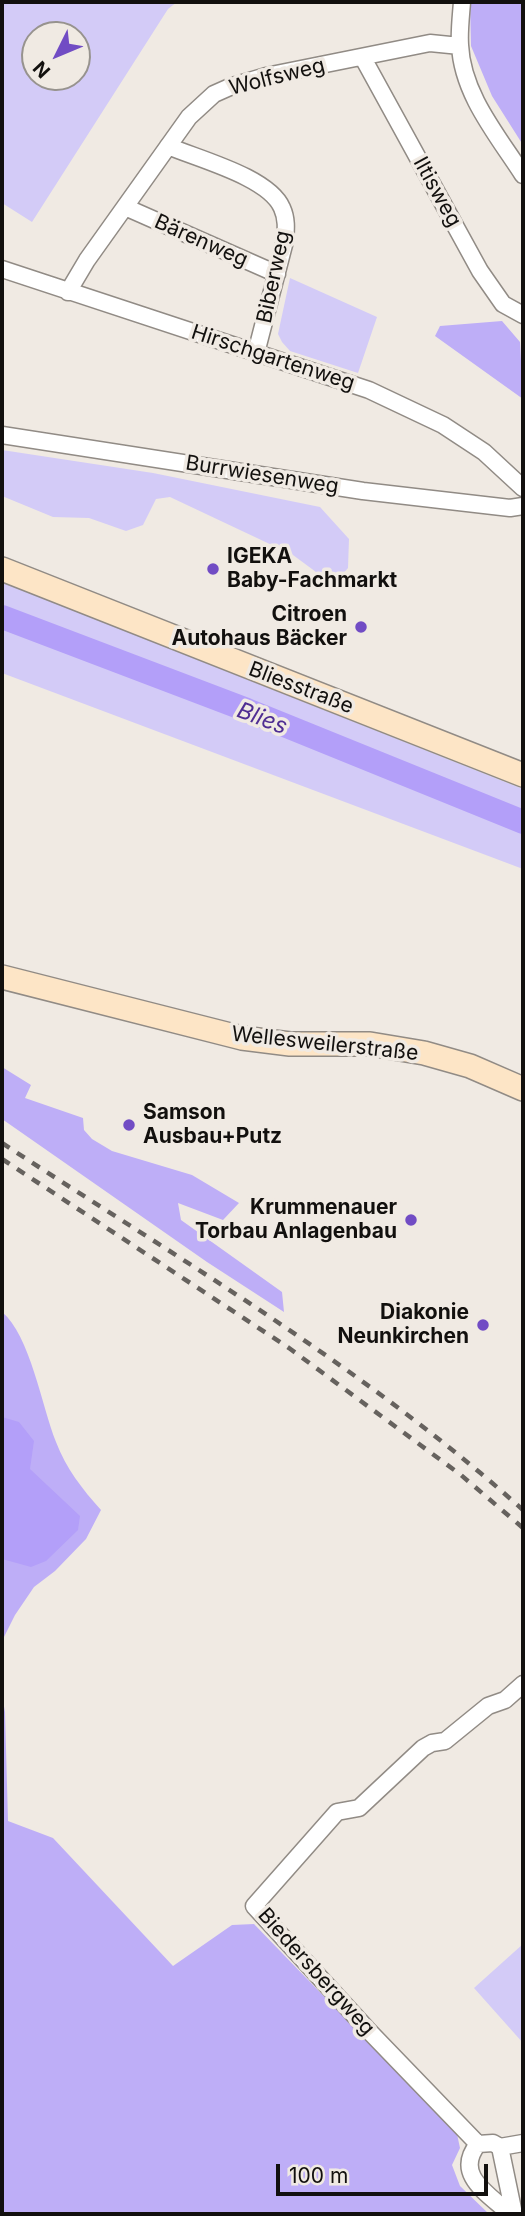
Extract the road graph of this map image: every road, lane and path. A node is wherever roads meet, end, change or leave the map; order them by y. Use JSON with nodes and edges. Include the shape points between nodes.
{"nodes":[{"id":1,"x":462,"y":2,"type":"edge"},
{"id":2,"x":460,"y":46,"type":"junction"},
{"id":3,"x":363,"y":58,"type":"junction"},
{"id":4,"x":168,"y":146,"type":"junction"},
{"id":5,"x":523,"y":175,"type":"edge"},
{"id":6,"x":125,"y":207,"type":"junction"},
{"id":7,"x":2,"y":269,"type":"edge"},
{"id":8,"x":277,"y":274,"type":"junction"},
{"id":9,"x":68,"y":292,"type":"junction"},
{"id":10,"x":523,"y":315,"type":"edge"},
{"id":11,"x":256,"y":353,"type":"junction"},
{"id":12,"x":2,"y":435,"type":"edge"},
{"id":13,"x":523,"y":488,"type":"edge"},
{"id":14,"x":523,"y":506,"type":"edge"},
{"id":15,"x":2,"y":569,"type":"edge"},
{"id":16,"x":523,"y":775,"type":"edge"},
{"id":17,"x":2,"y":977,"type":"edge"},
{"id":18,"x":523,"y":1089,"type":"edge"},
{"id":19,"x":523,"y":1684,"type":"edge"},
{"id":20,"x":523,"y":2143,"type":"edge"},
{"id":21,"x":478,"y":2144,"type":"junction"},
{"id":22,"x":500,"y":2147,"type":"junction"},
{"id":23,"x":512,"y":2214,"type":"edge"}],
"edges":[{"from":1,"to":2,"type":"street"},
{"from":2,"to":3,"type":"street","name":"Wolfsweg","via":[[430,44]]},
{"from":2,"to":5,"type":"street","via":[[478,104]]},
{"from":3,"to":4,"type":"street","name":"Wolfsweg","via":[[266,76],[214,94]]},
{"from":3,"to":10,"type":"street","name":"Iltisweg","via":[[480,271],[503,304]]},
{"from":4,"to":6,"type":"street","name":"Wolfsweg"},
{"from":4,"to":8,"type":"street","name":"Biberweg","via":[[257,183],[274,196],[286,222]]},
{"from":6,"to":8,"type":"street","name":"Bärenweg"},
{"from":6,"to":9,"type":"street","name":"Wolfsweg"},
{"from":7,"to":9,"type":"street","name":"Hirschgartenweg"},
{"from":8,"to":11,"type":"street","name":"Biberweg"},
{"from":9,"to":11,"type":"street","name":"Hirschgartenweg"},
{"from":11,"to":13,"type":"street","name":"Hirschgartenweg","via":[[411,408],[484,452]]},
{"from":12,"to":14,"type":"street","name":"Burrwiesenweg","via":[[363,491]]},
{"from":15,"to":16,"type":"main road","name":"Bliesstraße"},
{"from":17,"to":18,"type":"main road","name":"Wellesweilerstraße","via":[[242,1038],[290,1044],[370,1044],[424,1053],[470,1066]]},
{"from":19,"to":21,"type":"street","name":"Biedersbergweg","via":[[445,1741],[423,1748],[359,1808],[337,1812],[254,1906]]},
{"from":20,"to":22,"type":"street"},
{"from":21,"to":22,"type":"street"},
{"from":21,"to":23,"type":"street","via":[[468,2169],[472,2178]]},
{"from":22,"to":23,"type":"street"}]}
